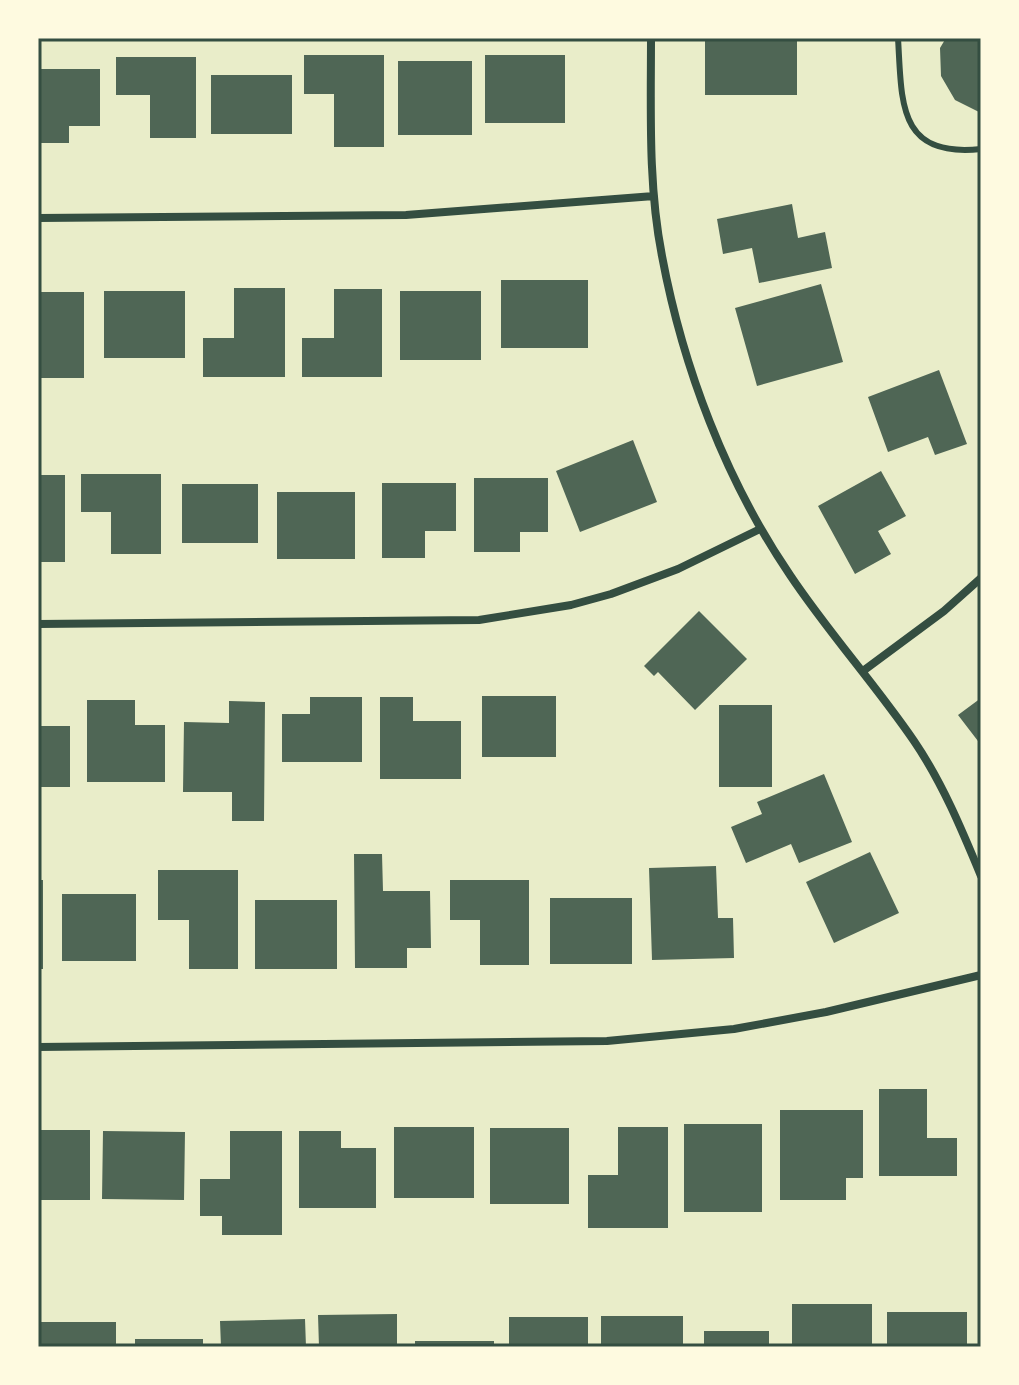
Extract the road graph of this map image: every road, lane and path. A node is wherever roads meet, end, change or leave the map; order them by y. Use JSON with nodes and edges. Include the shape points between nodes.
{"nodes":[{"id":1,"x":651,"y":38,"type":"edge"},
{"id":2,"x":898,"y":38,"type":"edge"},
{"id":3,"x":981,"y":149,"type":"edge"},
{"id":4,"x":654,"y":196,"type":"junction"},
{"id":5,"x":38,"y":218,"type":"edge"},
{"id":6,"x":760,"y":529,"type":"junction"},
{"id":7,"x":981,"y":578,"type":"edge"},
{"id":8,"x":38,"y":624,"type":"edge"},
{"id":9,"x":863,"y":671,"type":"junction"},
{"id":10,"x":981,"y":876,"type":"edge"},
{"id":11,"x":981,"y":975,"type":"edge"},
{"id":12,"x":38,"y":1047,"type":"edge"}],
"edges":[{"from":1,"to":4,"type":"street"},
{"from":2,"to":3,"type":"lane","via":[[902,96],[918,136],[933,147]]},
{"from":4,"to":5,"type":"street","via":[[406,215]]},
{"from":4,"to":6,"type":"street","via":[[662,256],[684,344],[715,435]]},
{"from":6,"to":8,"type":"street","via":[[611,594],[479,620]]},
{"from":6,"to":9,"type":"street"},
{"from":7,"to":9,"type":"street"},
{"from":9,"to":10,"type":"street","via":[[916,743]]},
{"from":11,"to":12,"type":"street","via":[[734,1029],[607,1041]]}]}
